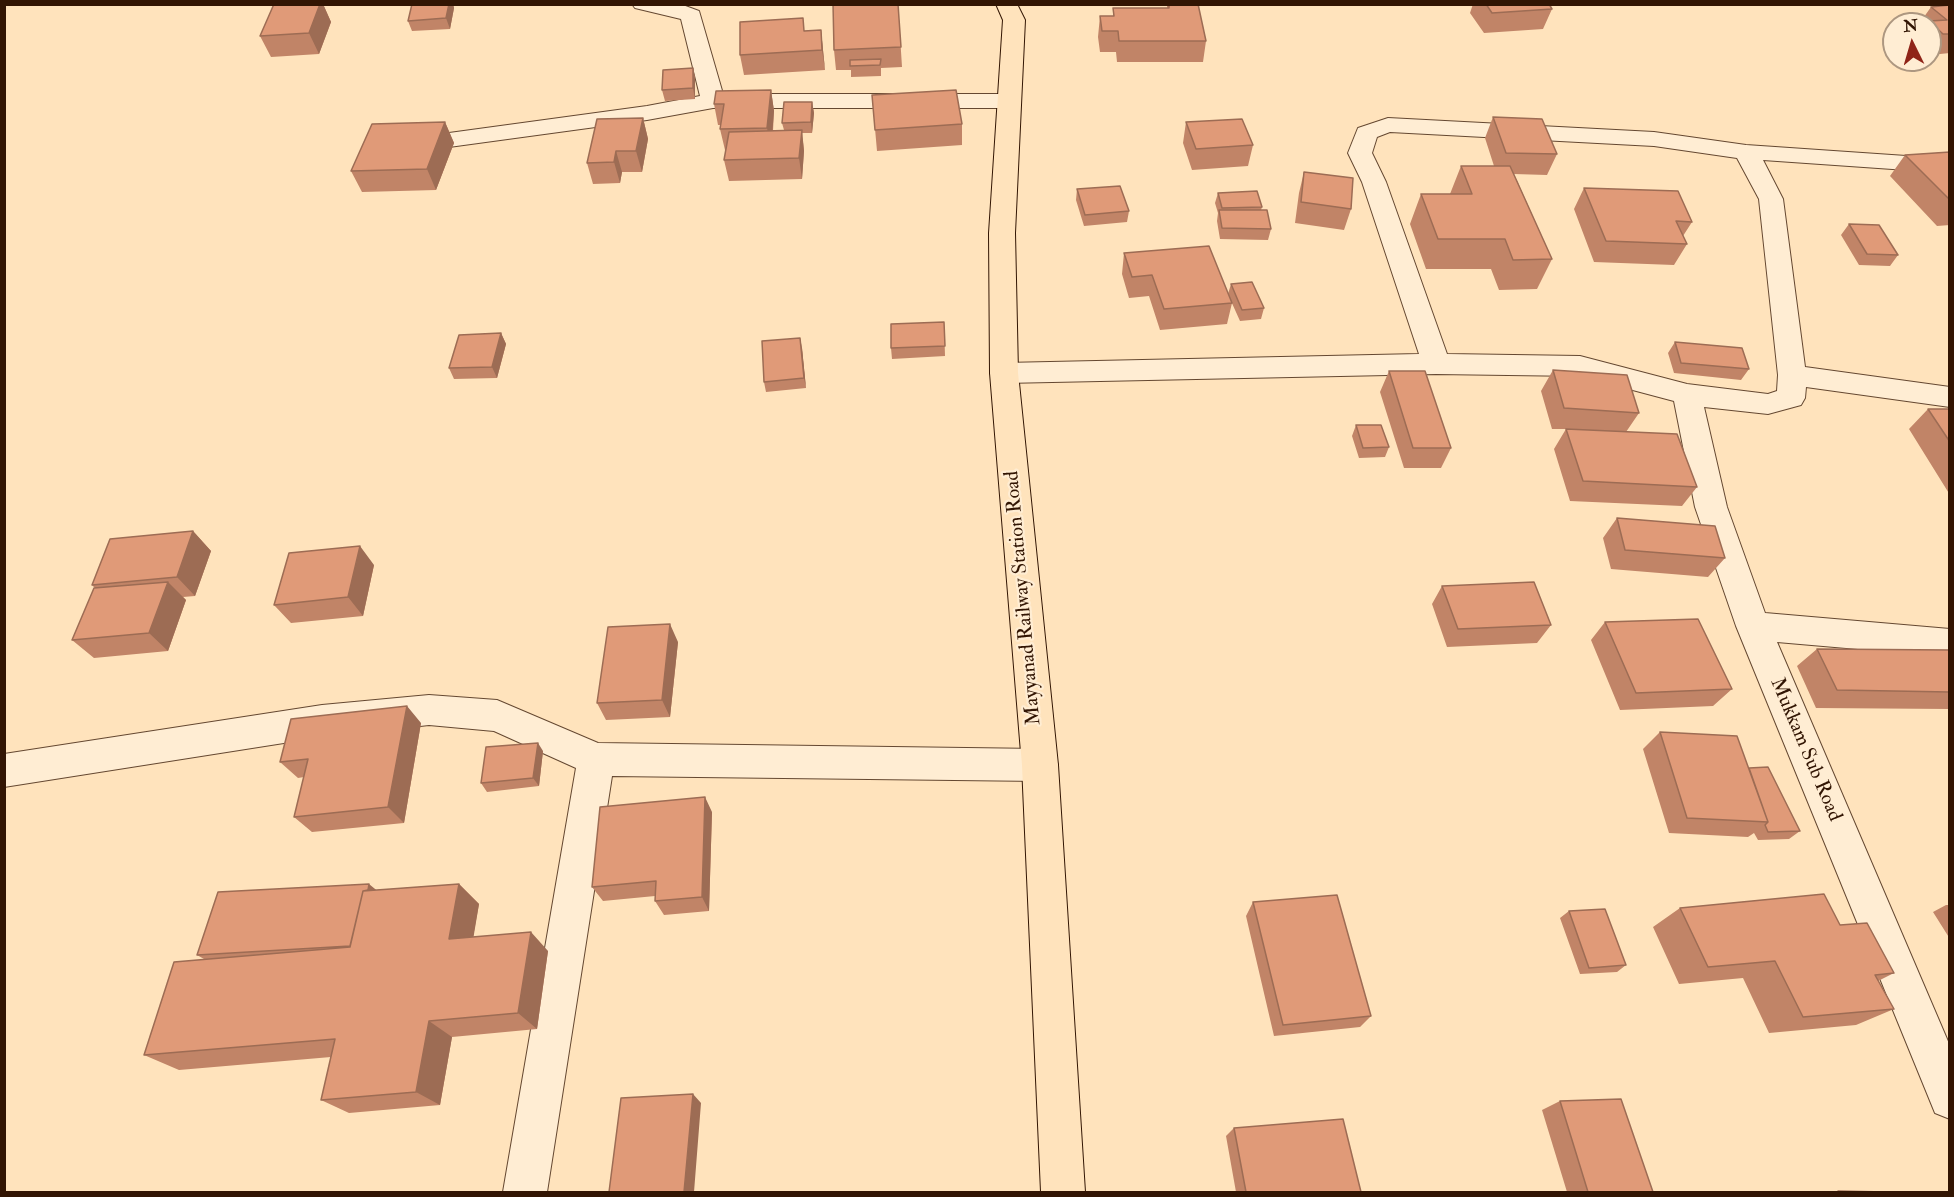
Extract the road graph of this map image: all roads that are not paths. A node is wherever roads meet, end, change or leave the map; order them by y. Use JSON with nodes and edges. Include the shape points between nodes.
{"nodes":[{"id":1,"x":642,"y":4,"type":"edge"},
{"id":2,"x":1006,"y":4,"type":"edge"},
{"id":3,"x":713,"y":101,"type":"junction"},
{"id":4,"x":1010,"y":101,"type":"junction"},
{"id":5,"x":450,"y":140,"type":"dead end"},
{"id":6,"x":1746,"y":152,"type":"junction"},
{"id":7,"x":1950,"y":166,"type":"edge"},
{"id":8,"x":1436,"y":364,"type":"junction"},
{"id":9,"x":1004,"y":373,"type":"junction"},
{"id":10,"x":1792,"y":375,"type":"junction"},
{"id":11,"x":1687,"y":393,"type":"junction"},
{"id":12,"x":1950,"y":398,"type":"edge"},
{"id":13,"x":1753,"y":626,"type":"junction"},
{"id":14,"x":1950,"y":643,"type":"edge"},
{"id":15,"x":596,"y":759,"type":"junction"},
{"id":16,"x":1040,"y":765,"type":"junction"},
{"id":17,"x":4,"y":771,"type":"edge"},
{"id":18,"x":1950,"y":1098,"type":"edge"},
{"id":19,"x":525,"y":1192,"type":"edge"},
{"id":20,"x":1063,"y":1192,"type":"edge"}],
"edges":[{"from":1,"to":3,"type":"street","via":[[691,16]]},
{"from":2,"to":4,"type":"main road","name":"Mayyanad Railway Station Road","via":[[1014,20]]},
{"from":3,"to":4,"type":"street"},
{"from":3,"to":5,"type":"street"},
{"from":4,"to":9,"type":"main road","name":"Mayyanad Railway Station Road","via":[[1002,233]]},
{"from":6,"to":7,"type":"street"},
{"from":6,"to":8,"type":"street","via":[[1654,139],[1388,125],[1366,133],[1360,153],[1374,182]]},
{"from":6,"to":10,"type":"street","via":[[1771,199]]},
{"from":8,"to":9,"type":"street"},
{"from":8,"to":11,"type":"street","via":[[1580,366]]},
{"from":9,"to":16,"type":"main road","name":"Mayyanad Railway Station Road"},
{"from":10,"to":11,"type":"street","via":[[1791,398],[1768,404]]},
{"from":10,"to":12,"type":"street"},
{"from":11,"to":13,"type":"street","name":"Mukkam Sub Road","via":[[1711,507]]},
{"from":13,"to":14,"type":"street"},
{"from":13,"to":18,"type":"street","name":"Mukkam Sub Road"},
{"from":15,"to":16,"type":"street"},
{"from":15,"to":17,"type":"street","via":[[497,716],[429,710],[322,721]]},
{"from":15,"to":19,"type":"street"},
{"from":16,"to":20,"type":"main road","name":"Mayyanad Railway Station Road"}]}
